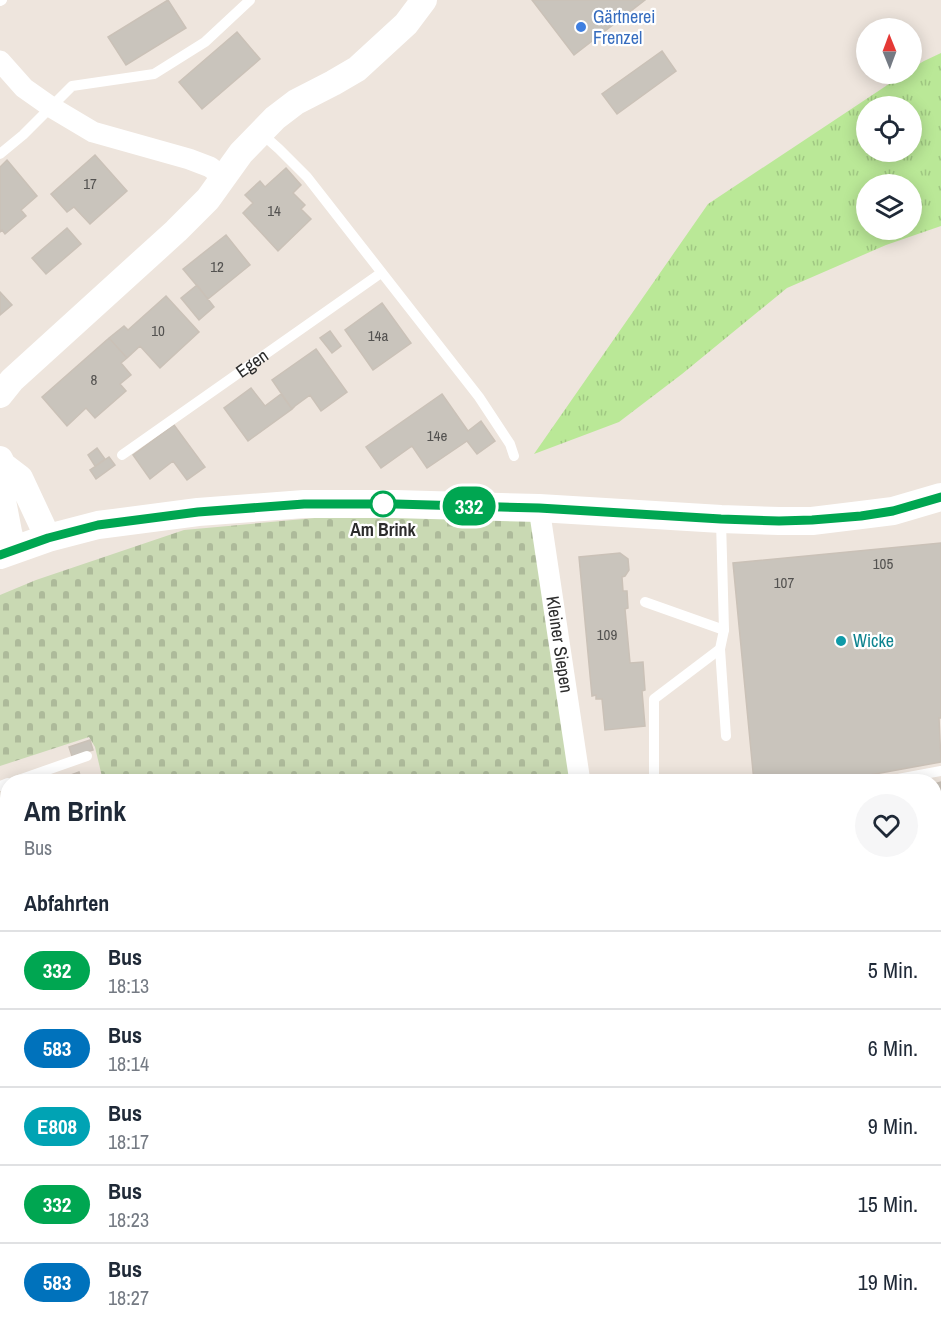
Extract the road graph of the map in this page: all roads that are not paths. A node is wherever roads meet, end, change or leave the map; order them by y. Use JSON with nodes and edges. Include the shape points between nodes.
{"nodes":[{"id":1,"x":250,"y":0,"type":"edge"},
{"id":2,"x":416,"y":6,"type":"edge"},
{"id":3,"x":0,"y":61,"type":"edge"},
{"id":4,"x":51,"y":107,"type":"junction"},
{"id":5,"x":261,"y":133,"type":"junction"},
{"id":6,"x":0,"y":154,"type":"edge"},
{"id":7,"x":223,"y":177,"type":"junction"},
{"id":8,"x":381,"y":273,"type":"junction"},
{"id":9,"x":0,"y":395,"type":"edge"},
{"id":10,"x":122,"y":455,"type":"dead end"},
{"id":11,"x":514,"y":456,"type":"dead end"},
{"id":12,"x":1,"y":473,"type":"edge"},
{"id":13,"x":941,"y":497,"type":"edge"},
{"id":14,"x":539,"y":508,"type":"junction"},
{"id":15,"x":721,"y":519,"type":"junction"},
{"id":16,"x":48,"y":538,"type":"junction"},
{"id":17,"x":7,"y":553,"type":"edge"},
{"id":18,"x":645,"y":602,"type":"dead end"},
{"id":19,"x":724,"y":630,"type":"junction"},
{"id":20,"x":720,"y":650,"type":"junction"},
{"id":21,"x":726,"y":736,"type":"dead end"},
{"id":22,"x":87,"y":756,"type":"dead end"},
{"id":23,"x":941,"y":771,"type":"edge"},
{"id":24,"x":36,"y":774,"type":"edge"},
{"id":25,"x":579,"y":774,"type":"edge"},
{"id":26,"x":654,"y":774,"type":"edge"},
{"id":27,"x":925,"y":774,"type":"edge"}],
"edges":[{"from":1,"to":4,"type":"lane","via":[[205,42],[154,74],[72,86]]},
{"from":2,"to":5,"type":"street","via":[[405,24],[357,69],[296,102]]},
{"from":3,"to":4,"type":"street","via":[[24,88]]},
{"from":4,"to":6,"type":"lane"},
{"from":4,"to":7,"type":"street","via":[[93,132],[189,159]]},
{"from":5,"to":7,"type":"street"},
{"from":5,"to":8,"type":"lane","via":[[307,177]]},
{"from":7,"to":9,"type":"street","via":[[208,199],[176,231]]},
{"from":8,"to":10,"type":"lane","name":"Egen"},
{"from":8,"to":11,"type":"lane","via":[[479,397]]},
{"from":12,"to":16,"type":"street","via":[[20,478]]},
{"from":12,"to":17,"type":"street","via":[[9,532]]},
{"from":13,"to":15,"type":"main road","via":[[893,511],[832,519]]},
{"from":14,"to":15,"type":"main road"},
{"from":14,"to":16,"type":"main road","via":[[304,504],[147,518]]},
{"from":14,"to":25,"type":"street","name":"Kleiner Siepen"},
{"from":15,"to":19,"type":"lane"},
{"from":16,"to":17,"type":"main road"},
{"from":18,"to":19,"type":"lane"},
{"from":19,"to":20,"type":"lane"},
{"from":20,"to":21,"type":"lane"},
{"from":20,"to":26,"type":"lane","via":[[654,699]]},
{"from":22,"to":24,"type":"lane"},
{"from":23,"to":27,"type":"lane"}]}
